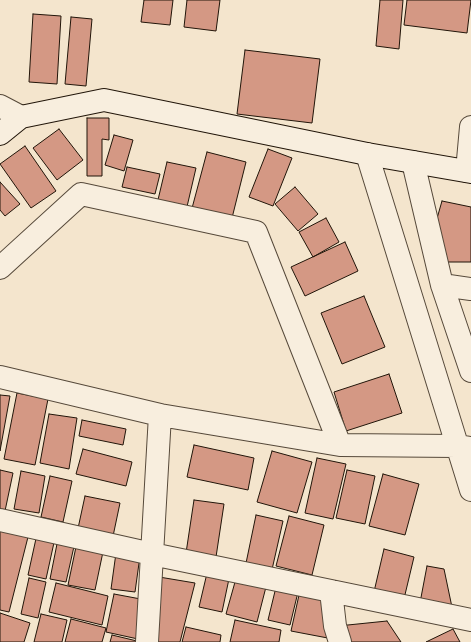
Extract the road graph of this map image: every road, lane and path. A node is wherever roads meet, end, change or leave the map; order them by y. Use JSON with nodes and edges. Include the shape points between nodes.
{"nodes":[{"id":1,"x":0,"y":106,"type":"edge"},
{"id":2,"x":21,"y":117,"type":"junction"},
{"id":3,"x":471,"y":127,"type":"edge"},
{"id":4,"x":0,"y":134,"type":"edge"},
{"id":5,"x":367,"y":154,"type":"junction"},
{"id":6,"x":413,"y":162,"type":"junction"},
{"id":7,"x":469,"y":172,"type":"edge"},
{"id":8,"x":0,"y":268,"type":"edge"},
{"id":9,"x":442,"y":285,"type":"junction"},
{"id":10,"x":471,"y":289,"type":"edge"},
{"id":11,"x":471,"y":371,"type":"edge"},
{"id":12,"x":0,"y":377,"type":"edge"},
{"id":13,"x":160,"y":415,"type":"junction"},
{"id":14,"x":340,"y":445,"type":"junction"},
{"id":15,"x":464,"y":447,"type":"edge"},
{"id":16,"x":471,"y":490,"type":"edge"},
{"id":17,"x":0,"y":520,"type":"edge"},
{"id":18,"x":152,"y":554,"type":"junction"},
{"id":19,"x":331,"y":591,"type":"junction"},
{"id":20,"x":471,"y":620,"type":"edge"},
{"id":21,"x":147,"y":642,"type":"edge"},
{"id":22,"x":340,"y":642,"type":"edge"}],
"edges":[{"from":1,"to":2,"type":"street"},
{"from":2,"to":4,"type":"street"},
{"from":2,"to":5,"type":"street","via":[[104,100]]},
{"from":3,"to":7,"type":"street"},
{"from":5,"to":6,"type":"street"},
{"from":5,"to":15,"type":"street"},
{"from":6,"to":7,"type":"street"},
{"from":6,"to":9,"type":"street"},
{"from":8,"to":14,"type":"street","via":[[81,194],[256,232]]},
{"from":9,"to":10,"type":"street"},
{"from":9,"to":11,"type":"street"},
{"from":12,"to":13,"type":"street"},
{"from":13,"to":14,"type":"street"},
{"from":13,"to":18,"type":"street"},
{"from":14,"to":15,"type":"street"},
{"from":15,"to":16,"type":"street"},
{"from":17,"to":18,"type":"street"},
{"from":18,"to":19,"type":"street"},
{"from":18,"to":21,"type":"street"},
{"from":19,"to":20,"type":"street"},
{"from":19,"to":22,"type":"street","via":[[335,626]]}]}
